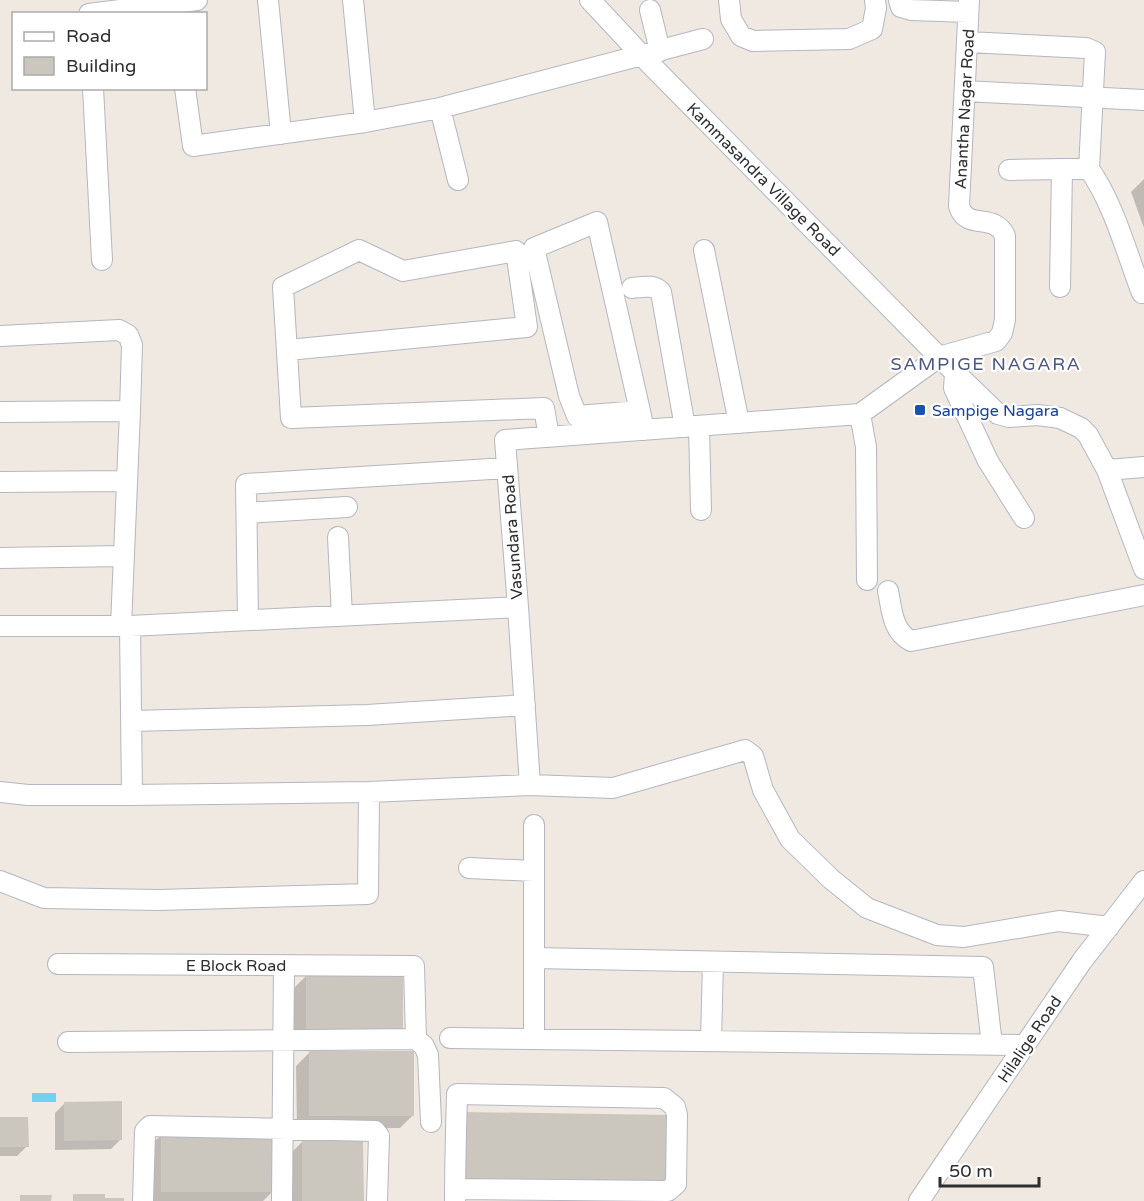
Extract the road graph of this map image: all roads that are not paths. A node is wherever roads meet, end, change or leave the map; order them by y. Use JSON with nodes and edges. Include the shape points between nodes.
{"nodes":[{"id":1,"x":196,"y":0,"type":"edge"},
{"id":2,"x":268,"y":0,"type":"edge"},
{"id":3,"x":353,"y":0,"type":"edge"},
{"id":4,"x":590,"y":0,"type":"edge"},
{"id":5,"x":729,"y":0,"type":"edge"},
{"id":6,"x":875,"y":0,"type":"edge"},
{"id":7,"x":899,"y":0,"type":"edge"},
{"id":8,"x":969,"y":6,"type":"edge"},
{"id":9,"x":175,"y":8,"type":"edge"},
{"id":10,"x":651,"y":10,"type":"dead end"},
{"id":11,"x":118,"y":12,"type":"edge"},
{"id":12,"x":703,"y":39,"type":"dead end"},
{"id":13,"x":967,"y":42,"type":"junction"},
{"id":14,"x":651,"y":54,"type":"junction"},
{"id":15,"x":93,"y":90,"type":"edge"},
{"id":16,"x":185,"y":90,"type":"edge"},
{"id":17,"x":965,"y":91,"type":"junction"},
{"id":18,"x":1093,"y":97,"type":"junction"},
{"id":19,"x":1144,"y":100,"type":"edge"},
{"id":20,"x":440,"y":108,"type":"junction"},
{"id":21,"x":364,"y":122,"type":"junction"},
{"id":22,"x":281,"y":134,"type":"junction"},
{"id":23,"x":1062,"y":169,"type":"junction"},
{"id":24,"x":1089,"y":169,"type":"junction"},
{"id":25,"x":1009,"y":170,"type":"dead end"},
{"id":26,"x":458,"y":180,"type":"dead end"},
{"id":27,"x":704,"y":250,"type":"dead end"},
{"id":28,"x":102,"y":261,"type":"dead end"},
{"id":29,"x":1060,"y":287,"type":"dead end"},
{"id":30,"x":633,"y":288,"type":"dead end"},
{"id":31,"x":1142,"y":293,"type":"dead end"},
{"id":32,"x":0,"y":336,"type":"edge"},
{"id":33,"x":288,"y":350,"type":"junction"},
{"id":34,"x":939,"y":357,"type":"junction"},
{"id":35,"x":955,"y":374,"type":"junction"},
{"id":36,"x":130,"y":411,"type":"junction"},
{"id":37,"x":0,"y":412,"type":"edge"},
{"id":38,"x":860,"y":414,"type":"junction"},
{"id":39,"x":642,"y":421,"type":"junction"},
{"id":40,"x":739,"y":423,"type":"junction"},
{"id":41,"x":692,"y":427,"type":"junction"},
{"id":42,"x":549,"y":437,"type":"junction"},
{"id":43,"x":1144,"y":467,"type":"edge"},
{"id":44,"x":507,"y":468,"type":"junction"},
{"id":45,"x":1107,"y":470,"type":"junction"},
{"id":46,"x":127,"y":481,"type":"junction"},
{"id":47,"x":0,"y":482,"type":"edge"},
{"id":48,"x":347,"y":507,"type":"dead end"},
{"id":49,"x":701,"y":510,"type":"dead end"},
{"id":50,"x":246,"y":513,"type":"junction"},
{"id":51,"x":1024,"y":518,"type":"dead end"},
{"id":52,"x":338,"y":537,"type":"dead end"},
{"id":53,"x":124,"y":556,"type":"junction"},
{"id":54,"x":0,"y":558,"type":"edge"},
{"id":55,"x":1144,"y":569,"type":"edge"},
{"id":56,"x":867,"y":580,"type":"dead end"},
{"id":57,"x":888,"y":591,"type":"dead end"},
{"id":58,"x":1144,"y":595,"type":"edge"},
{"id":59,"x":518,"y":607,"type":"junction"},
{"id":60,"x":342,"y":616,"type":"junction"},
{"id":61,"x":248,"y":620,"type":"junction"},
{"id":62,"x":0,"y":626,"type":"edge"},
{"id":63,"x":125,"y":626,"type":"junction"},
{"id":64,"x":525,"y":705,"type":"junction"},
{"id":65,"x":132,"y":721,"type":"junction"},
{"id":66,"x":530,"y":785,"type":"junction"},
{"id":67,"x":0,"y":792,"type":"edge"},
{"id":68,"x":369,"y":792,"type":"junction"},
{"id":69,"x":132,"y":795,"type":"junction"},
{"id":70,"x":534,"y":825,"type":"dead end"},
{"id":71,"x":469,"y":868,"type":"dead end"},
{"id":72,"x":534,"y":871,"type":"junction"},
{"id":73,"x":0,"y":880,"type":"edge"},
{"id":74,"x":1144,"y":881,"type":"edge"},
{"id":75,"x":1109,"y":927,"type":"junction"},
{"id":76,"x":534,"y":958,"type":"junction"},
{"id":77,"x":713,"y":962,"type":"junction"},
{"id":78,"x":58,"y":964,"type":"dead end"},
{"id":79,"x":284,"y":965,"type":"junction"},
{"id":80,"x":450,"y":1038,"type":"dead end"},
{"id":81,"x":534,"y":1039,"type":"junction"},
{"id":82,"x":284,"y":1040,"type":"junction"},
{"id":83,"x":416,"y":1040,"type":"junction"},
{"id":84,"x":711,"y":1041,"type":"junction"},
{"id":85,"x":68,"y":1042,"type":"dead end"},
{"id":86,"x":992,"y":1045,"type":"junction"},
{"id":87,"x":1025,"y":1045,"type":"junction"},
{"id":88,"x":430,"y":1094,"type":"junction"},
{"id":89,"x":457,"y":1094,"type":"junction"},
{"id":90,"x":431,"y":1122,"type":"dead end"},
{"id":91,"x":283,"y":1129,"type":"junction"},
{"id":92,"x":455,"y":1195,"type":"edge"},
{"id":93,"x":143,"y":1201,"type":"edge"},
{"id":94,"x":282,"y":1201,"type":"edge"},
{"id":95,"x":378,"y":1201,"type":"edge"},
{"id":96,"x":919,"y":1201,"type":"edge"}],
"edges":[{"from":1,"to":9,"type":"street"},
{"from":2,"to":22,"type":"street"},
{"from":3,"to":21,"type":"street"},
{"from":4,"to":14,"type":"street","name":"Kammasandra Village Road"},
{"from":5,"to":6,"type":"street","via":[[731,19],[741,36],[753,40],[849,39],[872,30]]},
{"from":7,"to":8,"type":"street","via":[[901,7],[911,10]]},
{"from":8,"to":13,"type":"street","name":"Anantha Nagar Road"},
{"from":9,"to":11,"type":"street"},
{"from":10,"to":14,"type":"street"},
{"from":12,"to":14,"type":"street"},
{"from":13,"to":17,"type":"street","name":"Anantha Nagar Road"},
{"from":13,"to":18,"type":"street","via":[[1086,48],[1095,52]]},
{"from":14,"to":20,"type":"street"},
{"from":14,"to":34,"type":"street","name":"Kammasandra Village Road"},
{"from":15,"to":28,"type":"street"},
{"from":16,"to":22,"type":"street","via":[[193,146]]},
{"from":17,"to":18,"type":"street"},
{"from":17,"to":34,"type":"street","name":"Anantha Nagar Road","via":[[959,206],[961,213],[971,220],[1000,226],[1005,236],[1005,320],[996,341]]},
{"from":18,"to":19,"type":"street"},
{"from":18,"to":24,"type":"street"},
{"from":20,"to":21,"type":"street"},
{"from":20,"to":26,"type":"street"},
{"from":21,"to":22,"type":"street"},
{"from":23,"to":24,"type":"street"},
{"from":23,"to":25,"type":"street"},
{"from":23,"to":29,"type":"street"},
{"from":24,"to":31,"type":"street","via":[[1106,198]]},
{"from":27,"to":40,"type":"street"},
{"from":30,"to":41,"type":"street","via":[[648,286],[661,292]]},
{"from":32,"to":36,"type":"street","via":[[119,330],[128,335],[132,345]]},
{"from":33,"to":33,"type":"street","via":[[283,287],[359,250],[403,271],[516,251],[526,327]]},
{"from":33,"to":42,"type":"street","via":[[291,418],[544,408]]},
{"from":34,"to":35,"type":"street"},
{"from":34,"to":38,"type":"street"},
{"from":35,"to":45,"type":"street","via":[[998,414],[1049,416],[1081,428]]},
{"from":35,"to":51,"type":"street","via":[[954,388],[988,461]]},
{"from":36,"to":37,"type":"street"},
{"from":36,"to":46,"type":"street"},
{"from":38,"to":40,"type":"street","name":"Vasundara Road"},
{"from":38,"to":56,"type":"street","via":[[866,447]]},
{"from":39,"to":39,"type":"street","via":[[597,222],[534,248],[577,416]]},
{"from":39,"to":41,"type":"street","name":"Vasundara Road"},
{"from":39,"to":42,"type":"street","name":"Vasundara Road"},
{"from":40,"to":41,"type":"street","name":"Vasundara Road"},
{"from":41,"to":49,"type":"street"},
{"from":42,"to":44,"type":"street","name":"Vasundara Road","via":[[505,440]]},
{"from":43,"to":45,"type":"street"},
{"from":44,"to":50,"type":"street","via":[[246,484]]},
{"from":44,"to":59,"type":"street","name":"Vasundara Road"},
{"from":45,"to":55,"type":"street"},
{"from":46,"to":47,"type":"street"},
{"from":46,"to":53,"type":"street"},
{"from":48,"to":50,"type":"street"},
{"from":50,"to":61,"type":"street"},
{"from":52,"to":60,"type":"street"},
{"from":53,"to":54,"type":"street"},
{"from":53,"to":63,"type":"street"},
{"from":57,"to":58,"type":"street","via":[[898,631],[911,641]]},
{"from":59,"to":60,"type":"street","name":"Vasundara Road"},
{"from":59,"to":64,"type":"street"},
{"from":60,"to":61,"type":"street","name":"Vasundara Road"},
{"from":61,"to":63,"type":"street","name":"Vasundara Road"},
{"from":62,"to":63,"type":"street","name":"Vasundara Road"},
{"from":63,"to":65,"type":"street"},
{"from":64,"to":65,"type":"street","via":[[368,715]]},
{"from":64,"to":66,"type":"street"},
{"from":65,"to":69,"type":"street"},
{"from":66,"to":68,"type":"street"},
{"from":66,"to":75,"type":"street","via":[[613,788],[745,750],[753,756],[763,790],[790,839],[867,908],[938,935],[964,937],[1059,921]]},
{"from":67,"to":69,"type":"street"},
{"from":68,"to":69,"type":"street"},
{"from":68,"to":73,"type":"street","via":[[368,894],[158,900],[44,898]]},
{"from":70,"to":72,"type":"street"},
{"from":71,"to":72,"type":"street"},
{"from":72,"to":76,"type":"street"},
{"from":74,"to":75,"type":"street","name":"Hilalige Road"},
{"from":75,"to":87,"type":"street","name":"Hilalige Road"},
{"from":76,"to":77,"type":"street"},
{"from":76,"to":81,"type":"street"},
{"from":77,"to":84,"type":"street"},
{"from":77,"to":86,"type":"street","via":[[983,968]]},
{"from":78,"to":79,"type":"street","name":"E Block Road"},
{"from":79,"to":82,"type":"street"},
{"from":79,"to":83,"type":"street","name":"E Block Road","via":[[414,966]]},
{"from":80,"to":81,"type":"street"},
{"from":81,"to":84,"type":"street"},
{"from":82,"to":83,"type":"street"},
{"from":82,"to":85,"type":"street"},
{"from":82,"to":91,"type":"street"},
{"from":83,"to":88,"type":"street","via":[[428,1055]]},
{"from":84,"to":86,"type":"street"},
{"from":86,"to":87,"type":"street"},
{"from":87,"to":96,"type":"street","name":"Hilalige Road"},
{"from":88,"to":89,"type":"street"},
{"from":88,"to":90,"type":"street"},
{"from":89,"to":92,"type":"street"},
{"from":89,"to":92,"type":"street","via":[[664,1098],[675,1107],[677,1115],[676,1184],[662,1192]]},
{"from":91,"to":93,"type":"street","via":[[148,1126]]},
{"from":91,"to":94,"type":"street"},
{"from":91,"to":95,"type":"street","via":[[377,1132]]}]}
